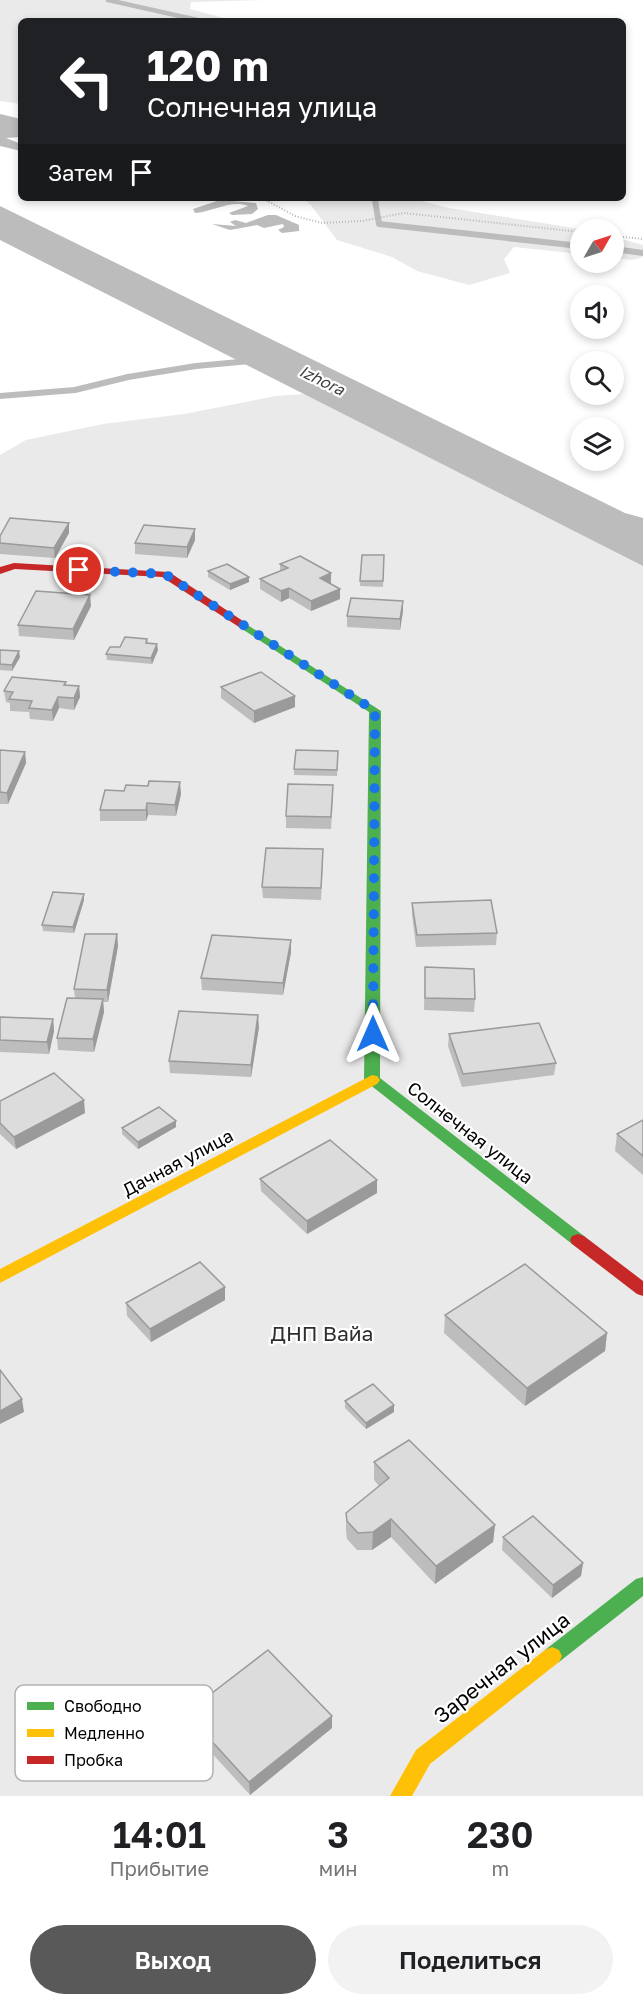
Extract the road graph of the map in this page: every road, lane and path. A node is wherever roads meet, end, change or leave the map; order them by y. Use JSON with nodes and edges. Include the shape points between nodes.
{"nodes":[{"id":1,"x":268,"y":201,"type":"edge"},
{"id":2,"x":570,"y":231,"type":"edge"},
{"id":3,"x":624,"y":237,"type":"edge"},
{"id":4,"x":643,"y":240,"type":"edge"},
{"id":5,"x":0,"y":571,"type":"edge"},
{"id":6,"x":372,"y":1080,"type":"junction"},
{"id":7,"x":0,"y":1277,"type":"edge"},
{"id":8,"x":643,"y":1290,"type":"edge"},
{"id":9,"x":643,"y":1585,"type":"edge"},
{"id":10,"x":402,"y":1796,"type":"edge"}],
"edges":[{"from":1,"to":2,"type":"path","via":[[296,216],[322,223],[404,213]]},
{"from":3,"to":4,"type":"path"},
{"from":5,"to":6,"type":"street","via":[[14,566],[165,574],[375,711]]},
{"from":6,"to":7,"type":"street","name":"Дачная улица"},
{"from":6,"to":8,"type":"street","name":"Солнечная улица"},
{"from":9,"to":10,"type":"street","name":"Заречная улица","via":[[423,1757]]}]}
